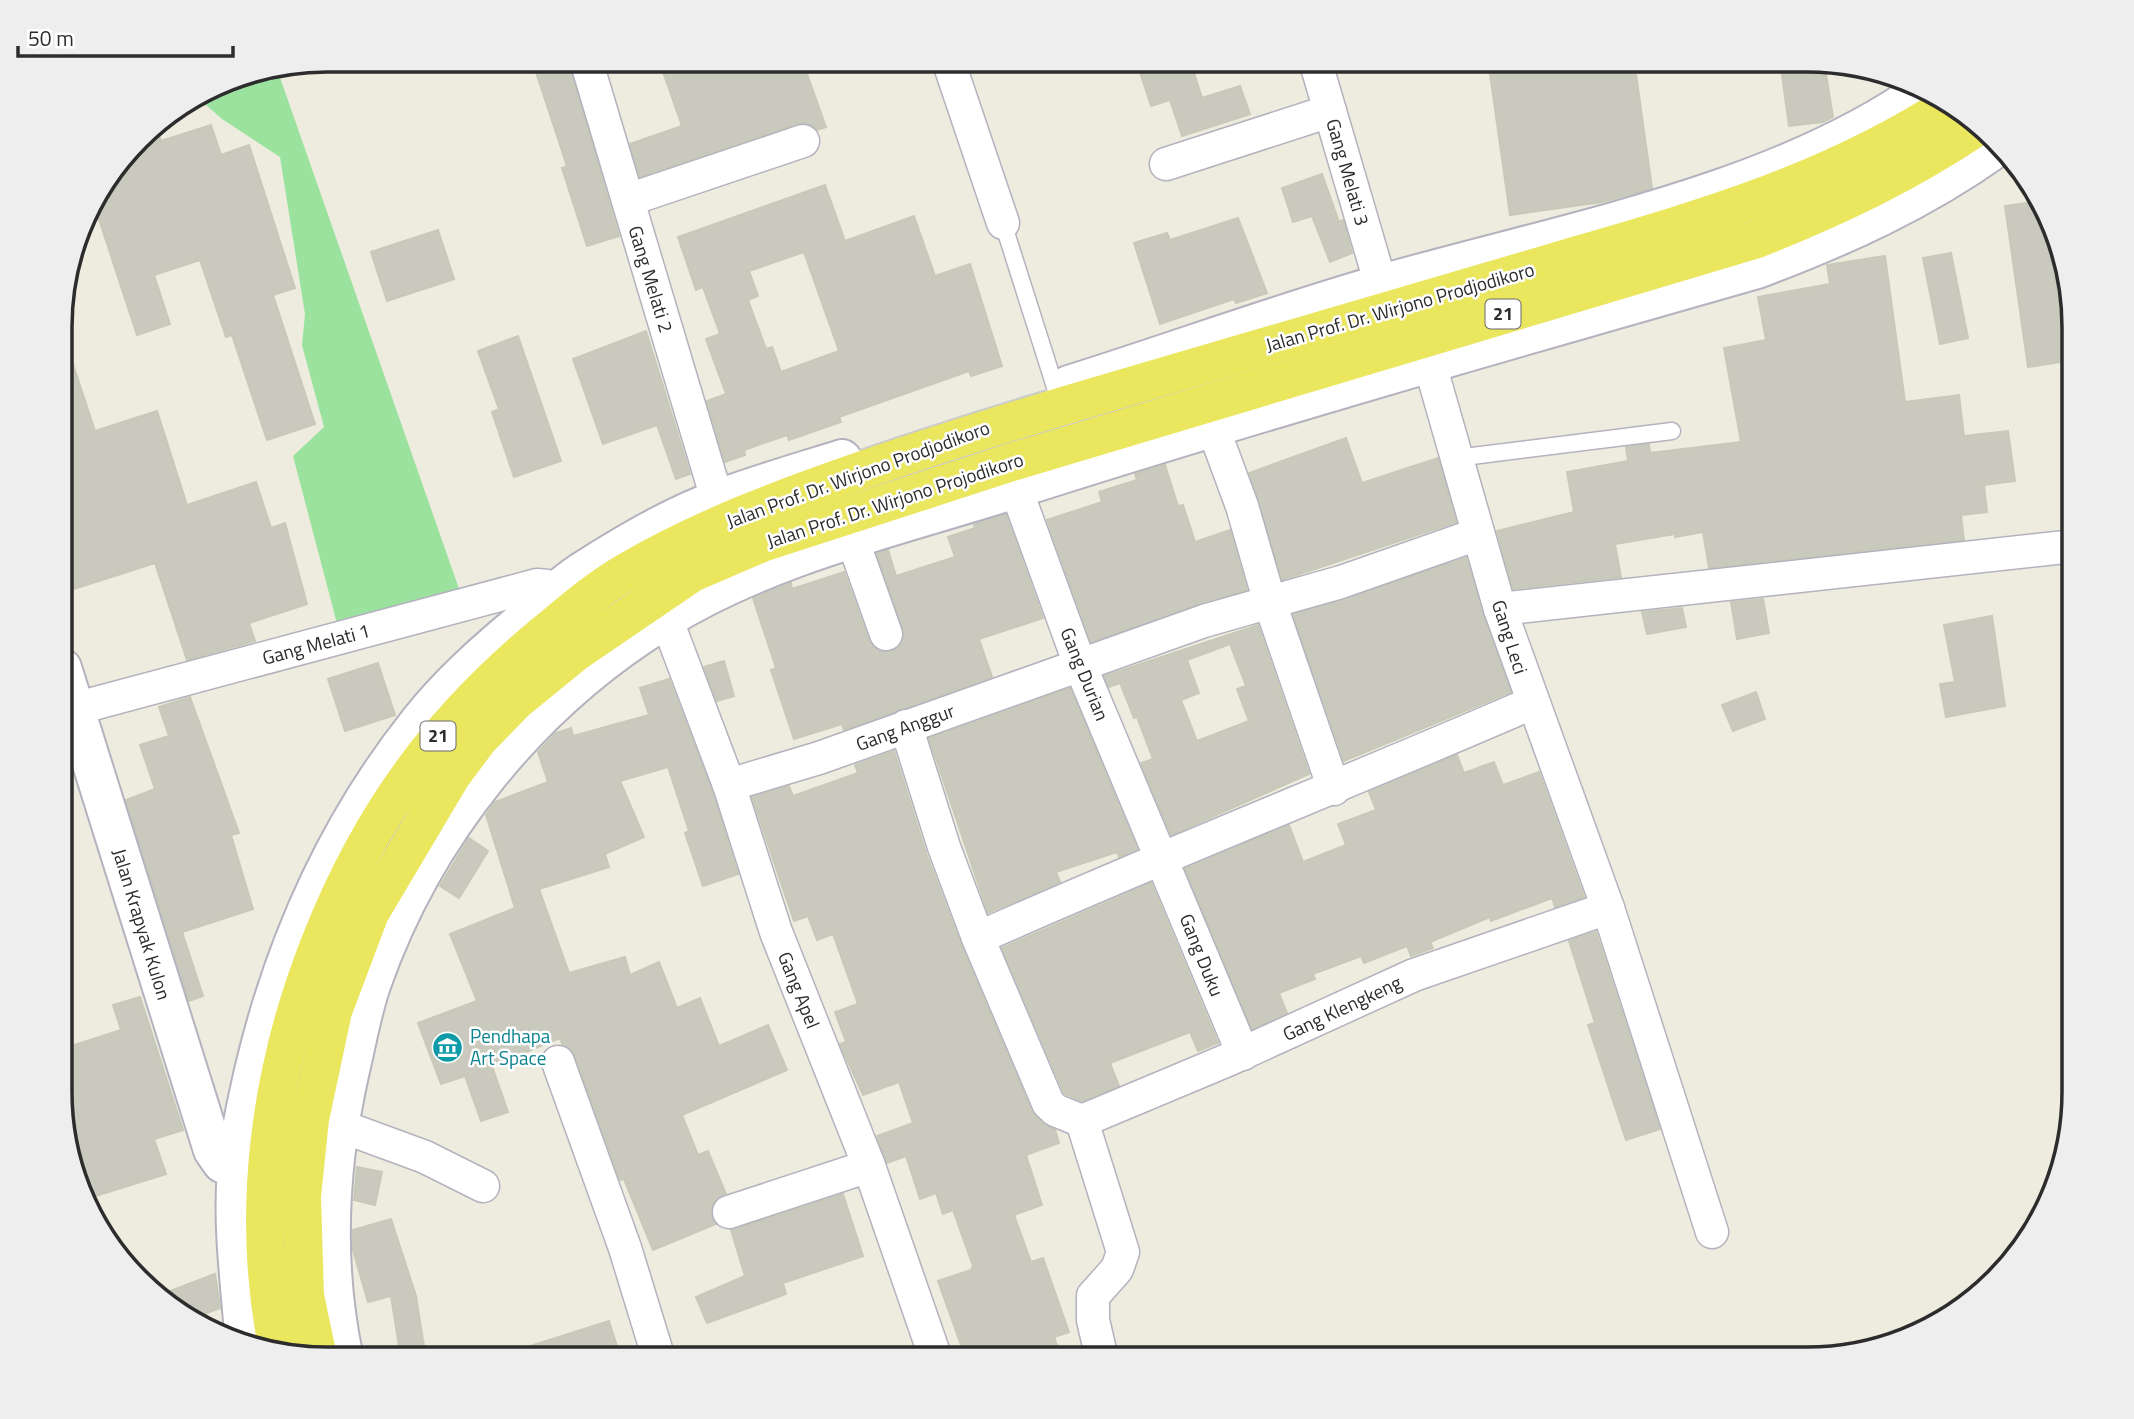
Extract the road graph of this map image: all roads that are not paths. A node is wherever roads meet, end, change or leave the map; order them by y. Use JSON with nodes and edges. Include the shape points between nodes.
{"nodes":[{"id":1,"x":590,"y":72,"type":"edge"},
{"id":2,"x":952,"y":72,"type":"edge"},
{"id":3,"x":1319,"y":72,"type":"edge"},
{"id":4,"x":1914,"y":95,"type":"edge"},
{"id":5,"x":1941,"y":110,"type":"edge"},
{"id":6,"x":1330,"y":111,"type":"junction"},
{"id":7,"x":1971,"y":131,"type":"edge"},
{"id":8,"x":803,"y":141,"type":"dead end"},
{"id":9,"x":1992,"y":151,"type":"edge"},
{"id":10,"x":1166,"y":164,"type":"dead end"},
{"id":11,"x":628,"y":200,"type":"junction"},
{"id":12,"x":1003,"y":223,"type":"joint"},
{"id":13,"x":1450,"y":279,"type":"junction"},
{"id":14,"x":1381,"y":285,"type":"junction"},
{"id":15,"x":1498,"y":330,"type":"junction"},
{"id":16,"x":1429,"y":361,"type":"junction"},
{"id":17,"x":1056,"y":390,"type":"junction"},
{"id":18,"x":1003,"y":422,"type":"junction"},
{"id":19,"x":1212,"y":425,"type":"junction"},
{"id":20,"x":1672,"y":431,"type":"dead end"},
{"id":21,"x":1456,"y":458,"type":"junction"},
{"id":22,"x":1014,"y":475,"type":"junction"},
{"id":23,"x":717,"y":499,"type":"junction"},
{"id":24,"x":1478,"y":534,"type":"junction"},
{"id":25,"x":853,"y":541,"type":"junction"},
{"id":26,"x":2062,"y":547,"type":"edge"},
{"id":27,"x":555,"y":594,"type":"junction"},
{"id":28,"x":1270,"y":603,"type":"junction"},
{"id":29,"x":1500,"y":609,"type":"junction"},
{"id":30,"x":666,"y":618,"type":"junction"},
{"id":31,"x":886,"y":634,"type":"dead end"},
{"id":32,"x":1080,"y":665,"type":"junction"},
{"id":33,"x":72,"y":700,"type":"edge"},
{"id":34,"x":1532,"y":703,"type":"junction"},
{"id":35,"x":75,"y":709,"type":"junction"},
{"id":36,"x":906,"y":726,"type":"junction"},
{"id":37,"x":729,"y":785,"type":"junction"},
{"id":38,"x":1334,"y":789,"type":"junction"},
{"id":39,"x":1162,"y":856,"type":"junction"},
{"id":40,"x":1608,"y":908,"type":"junction"},
{"id":41,"x":978,"y":937,"type":"junction"},
{"id":42,"x":1243,"y":1054,"type":"junction"},
{"id":43,"x":558,"y":1062,"type":"dead end"},
{"id":44,"x":1082,"y":1121,"type":"junction"},
{"id":45,"x":338,"y":1125,"type":"junction"},
{"id":46,"x":869,"y":1166,"type":"junction"},
{"id":47,"x":237,"y":1169,"type":"junction"},
{"id":48,"x":482,"y":1186,"type":"dead end"},
{"id":49,"x":729,"y":1212,"type":"dead end"},
{"id":50,"x":1712,"y":1232,"type":"dead end"},
{"id":51,"x":244,"y":1334,"type":"edge"},
{"id":52,"x":277,"y":1342,"type":"edge"},
{"id":53,"x":316,"y":1347,"type":"edge"},
{"id":54,"x":342,"y":1347,"type":"edge"},
{"id":55,"x":655,"y":1347,"type":"edge"},
{"id":56,"x":932,"y":1347,"type":"edge"},
{"id":57,"x":1099,"y":1347,"type":"edge"}],
"edges":[{"from":1,"to":11,"type":"street","name":"Gang Melati 2"},
{"from":2,"to":12,"type":"street"},
{"from":3,"to":6,"type":"street","name":"Gang Melati 3"},
{"from":4,"to":13,"type":"street","via":[[1863,126],[1782,164]]},
{"from":5,"to":13,"type":"highway","name":"Jalan Prof. Dr. Wirjono Prodjodikoro","number":"21","via":[[1900,137],[1785,190],[1705,218]]},
{"from":6,"to":10,"type":"street"},
{"from":6,"to":14,"type":"street","name":"Gang Melati 3"},
{"from":7,"to":15,"type":"highway","name":"Jalan Prof. Dr. Wirjono Projodikoro","number":"21","via":[[1844,204]]},
{"from":8,"to":11,"type":"street"},
{"from":9,"to":15,"type":"street","via":[[1920,197],[1838,238],[1757,269]]},
{"from":11,"to":23,"type":"street","name":"Gang Melati 2"},
{"from":12,"to":17,"type":"lane"},
{"from":13,"to":14,"type":"street"},
{"from":13,"to":18,"type":"highway","name":"Jalan Prof. Dr. Wirjono Prodjodikoro","number":"21"},
{"from":14,"to":17,"type":"street"},
{"from":15,"to":16,"type":"street"},
{"from":15,"to":22,"type":"highway","name":"Jalan Prof. Dr. Wirjono Projodikoro","number":"21"},
{"from":16,"to":19,"type":"street"},
{"from":16,"to":21,"type":"street","name":"Gang Leci"},
{"from":17,"to":23,"type":"street"},
{"from":18,"to":22,"type":"highway"},
{"from":18,"to":52,"type":"highway","name":"Jalan Prof. Dr. Wirjono Prodjodikoro","number":"21","via":[[732,517],[625,573],[575,608],[508,666],[429,746],[341,888],[289,1032],[270,1122],[265,1188],[268,1273]]},
{"from":19,"to":22,"type":"street"},
{"from":19,"to":28,"type":"street"},
{"from":20,"to":21,"type":"lane"},
{"from":21,"to":24,"type":"street","name":"Gang Leci"},
{"from":22,"to":25,"type":"street"},
{"from":22,"to":32,"type":"street","name":"Gang Durian"},
{"from":22,"to":53,"type":"highway","name":"Jalan Prof. Dr. Wirjono Projodikoro","number":"21","via":[[762,543],[692,573],[576,652],[516,701],[479,739],[414,836],[370,913],[333,1011],[310,1119],[302,1196],[305,1296]]},
{"from":23,"to":27,"type":"street","via":[[625,546]]},
{"from":24,"to":28,"type":"street","name":"Gang Anggur"},
{"from":24,"to":29,"type":"street","name":"Gang Leci"},
{"from":25,"to":30,"type":"street","via":[[772,567]]},
{"from":25,"to":31,"type":"street"},
{"from":26,"to":29,"type":"street"},
{"from":27,"to":35,"type":"street","name":"Gang Melati 1","via":[[547,586],[537,585]]},
{"from":27,"to":47,"type":"street","via":[[474,662],[421,719],[380,773],[327,864],[272,1004],[244,1114]]},
{"from":28,"to":32,"type":"street","name":"Gang Anggur"},
{"from":28,"to":38,"type":"street"},
{"from":29,"to":34,"type":"street","name":"Gang Leci"},
{"from":30,"to":37,"type":"street","name":"Gang Apel"},
{"from":30,"to":45,"type":"street","via":[[586,675],[488,773],[457,814],[422,874],[369,988]]},
{"from":32,"to":36,"type":"street","name":"Gang Anggur"},
{"from":32,"to":39,"type":"street","name":"Gang Durian"},
{"from":33,"to":35,"type":"street","name":"Jalan Krapyak Kulon"},
{"from":34,"to":38,"type":"street"},
{"from":34,"to":40,"type":"street","name":"Gang Leci"},
{"from":35,"to":47,"type":"street","name":"Jalan Krapyak Kulon","via":[[213,1150],[222,1163]]},
{"from":36,"to":37,"type":"street","name":"Gang Anggur"},
{"from":36,"to":41,"type":"street"},
{"from":37,"to":46,"type":"street","name":"Gang Apel","via":[[776,932]]},
{"from":38,"to":39,"type":"street"},
{"from":39,"to":41,"type":"street"},
{"from":39,"to":42,"type":"street","name":"Gang Duku"},
{"from":40,"to":42,"type":"street","name":"Gang Klengkeng","via":[[1414,975]]},
{"from":40,"to":50,"type":"street","name":"Gang Leci"},
{"from":41,"to":44,"type":"street","via":[[1048,1103]]},
{"from":42,"to":44,"type":"street","name":"Gang Klengkeng"},
{"from":43,"to":55,"type":"street"},
{"from":44,"to":57,"type":"street","via":[[1123,1252],[1117,1269],[1093,1296]]},
{"from":45,"to":48,"type":"street","via":[[425,1157]]},
{"from":45,"to":54,"type":"street","via":[[329,1247]]},
{"from":46,"to":49,"type":"street"},
{"from":46,"to":56,"type":"street","name":"Gang Apel"},
{"from":47,"to":51,"type":"street"}]}
